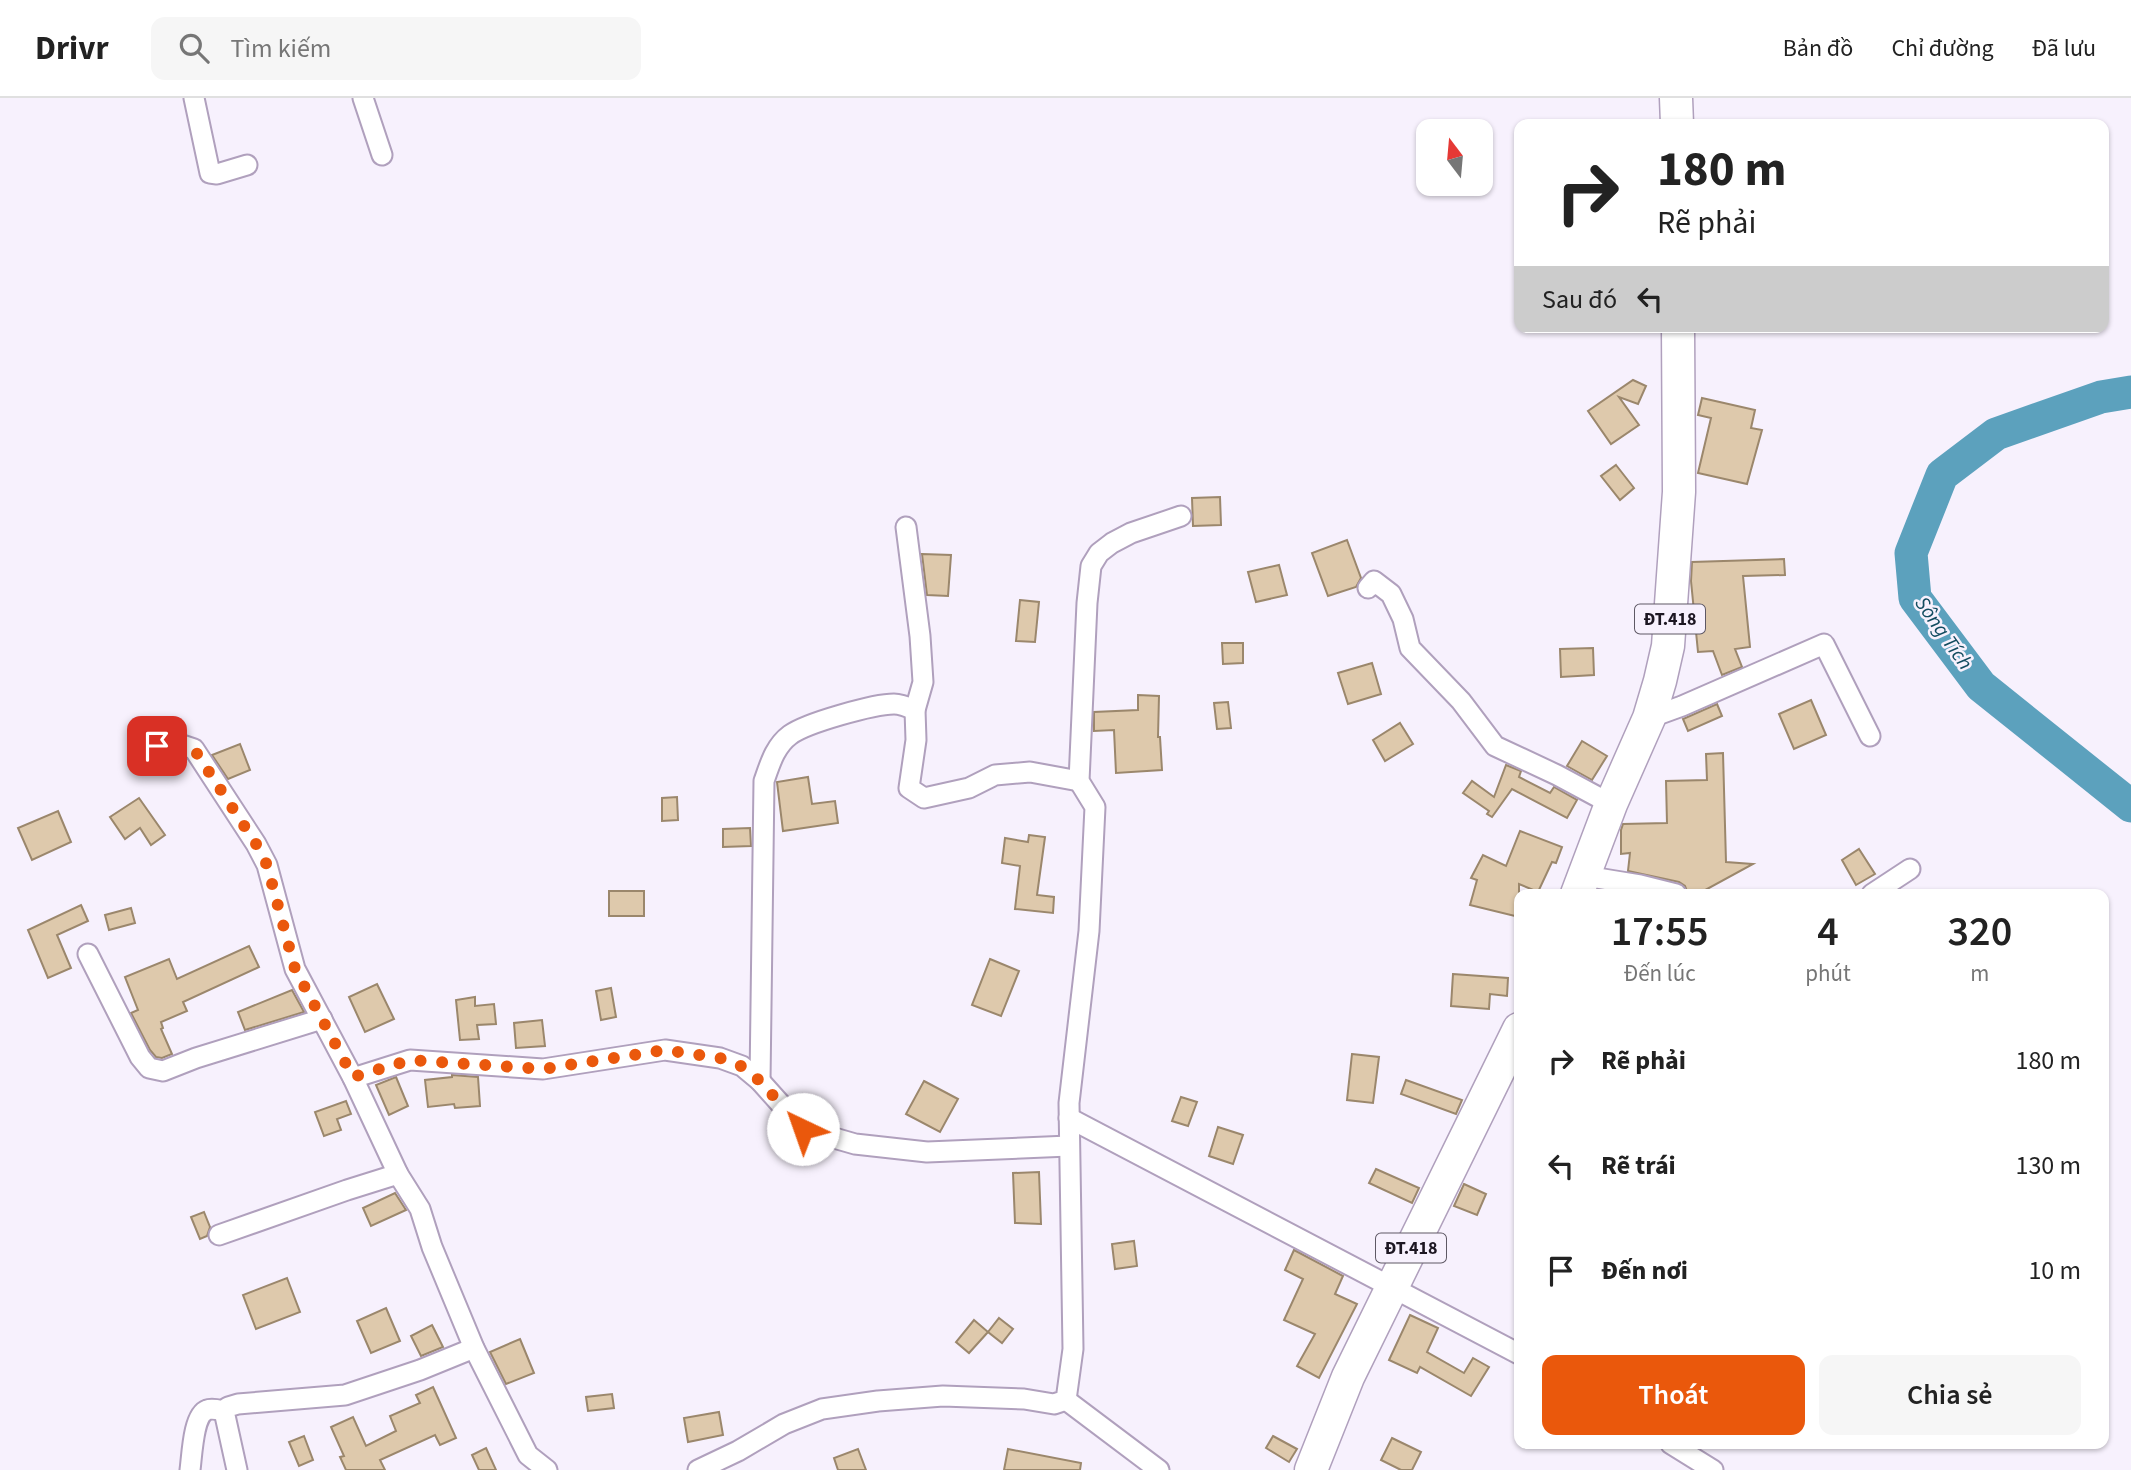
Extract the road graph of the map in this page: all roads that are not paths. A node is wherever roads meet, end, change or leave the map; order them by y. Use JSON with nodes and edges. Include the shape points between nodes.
{"nodes":[{"id":1,"x":193,"y":98,"type":"edge"},
{"id":2,"x":363,"y":98,"type":"edge"},
{"id":3,"x":1676,"y":98,"type":"edge"},
{"id":4,"x":1677,"y":119,"type":"edge"},
{"id":5,"x":382,"y":155,"type":"dead end"},
{"id":6,"x":247,"y":165,"type":"dead end"},
{"id":7,"x":1678,"y":333,"type":"edge"},
{"id":8,"x":1181,"y":516,"type":"dead end"},
{"id":9,"x":906,"y":527,"type":"dead end"},
{"id":10,"x":1368,"y":588,"type":"dead end"},
{"id":11,"x":915,"y":710,"type":"junction"},
{"id":12,"x":1649,"y":718,"type":"junction"},
{"id":13,"x":1870,"y":736,"type":"dead end"},
{"id":14,"x":139,"y":746,"type":"dead end"},
{"id":15,"x":1079,"y":780,"type":"junction"},
{"id":16,"x":1611,"y":804,"type":"junction"},
{"id":17,"x":1910,"y":869,"type":"dead end"},
{"id":18,"x":1581,"y":885,"type":"edge"},
{"id":19,"x":1656,"y":889,"type":"edge"},
{"id":20,"x":1880,"y":889,"type":"edge"},
{"id":21,"x":88,"y":954,"type":"dead end"},
{"id":22,"x":322,"y":1019,"type":"junction"},
{"id":23,"x":1514,"y":1039,"type":"edge"},
{"id":24,"x":353,"y":1077,"type":"junction"},
{"id":25,"x":760,"y":1081,"type":"junction"},
{"id":26,"x":1069,"y":1118,"type":"junction"},
{"id":27,"x":1069,"y":1146,"type":"junction"},
{"id":28,"x":398,"y":1174,"type":"junction"},
{"id":29,"x":219,"y":1235,"type":"dead end"},
{"id":30,"x":1392,"y":1287,"type":"junction"},
{"id":31,"x":474,"y":1348,"type":"junction"},
{"id":32,"x":1514,"y":1351,"type":"edge"},
{"id":33,"x":1066,"y":1400,"type":"junction"},
{"id":34,"x":224,"y":1411,"type":"junction"},
{"id":35,"x":1679,"y":1449,"type":"edge"},
{"id":36,"x":190,"y":1470,"type":"edge"},
{"id":37,"x":237,"y":1470,"type":"edge"},
{"id":38,"x":547,"y":1470,"type":"edge"},
{"id":39,"x":698,"y":1470,"type":"edge"},
{"id":40,"x":1159,"y":1470,"type":"edge"},
{"id":41,"x":1311,"y":1470,"type":"edge"},
{"id":42,"x":1713,"y":1470,"type":"edge"}],
"edges":[{"from":1,"to":6,"type":"street","via":[[210,173]]},
{"from":2,"to":5,"type":"street"},
{"from":3,"to":4,"type":"main road"},
{"from":7,"to":12,"type":"main road","number":"ĐT.418","via":[[1675,572],[1668,646]]},
{"from":8,"to":15,"type":"street","via":[[1112,542],[1091,566]]},
{"from":9,"to":11,"type":"street","via":[[923,682]]},
{"from":10,"to":16,"type":"street","via":[[1374,581],[1391,594],[1410,648],[1461,701],[1494,746]]},
{"from":11,"to":15,"type":"street","via":[[909,788],[924,798],[968,788],[995,775],[1030,772]]},
{"from":11,"to":25,"type":"street","via":[[888,704],[813,723],[789,735],[775,751],[764,781]]},
{"from":12,"to":13,"type":"street","via":[[1824,644]]},
{"from":12,"to":16,"type":"main road","number":"ĐT.418"},
{"from":14,"to":22,"type":"street","via":[[194,749],[267,865],[295,969]]},
{"from":15,"to":26,"type":"street","via":[[1095,807],[1089,931]]},
{"from":16,"to":18,"type":"main road","number":"ĐT.418"},
{"from":17,"to":20,"type":"street"},
{"from":18,"to":19,"type":"street"},
{"from":21,"to":22,"type":"street","via":[[149,1068],[163,1070]]},
{"from":22,"to":24,"type":"street"},
{"from":23,"to":30,"type":"main road","number":"ĐT.418"},
{"from":24,"to":25,"type":"street","via":[[410,1060],[543,1069],[665,1050],[720,1058],[741,1066]]},
{"from":24,"to":28,"type":"street"},
{"from":25,"to":27,"type":"street","via":[[803,1129],[855,1144],[928,1152]]},
{"from":26,"to":27,"type":"street"},
{"from":26,"to":30,"type":"street"},
{"from":27,"to":33,"type":"street","via":[[1073,1349]]},
{"from":28,"to":29,"type":"street"},
{"from":28,"to":31,"type":"street","via":[[420,1209]]},
{"from":30,"to":32,"type":"street"},
{"from":30,"to":41,"type":"main road","number":"ĐT.418","via":[[1348,1377]]},
{"from":31,"to":34,"type":"street","via":[[345,1395],[239,1404]]},
{"from":31,"to":38,"type":"street","via":[[528,1455]]},
{"from":33,"to":39,"type":"street","via":[[1054,1404],[943,1396],[822,1409]]},
{"from":33,"to":40,"type":"street"},
{"from":34,"to":36,"type":"street","via":[[206,1410],[200,1415]]},
{"from":34,"to":37,"type":"street"},
{"from":35,"to":42,"type":"street"}]}
